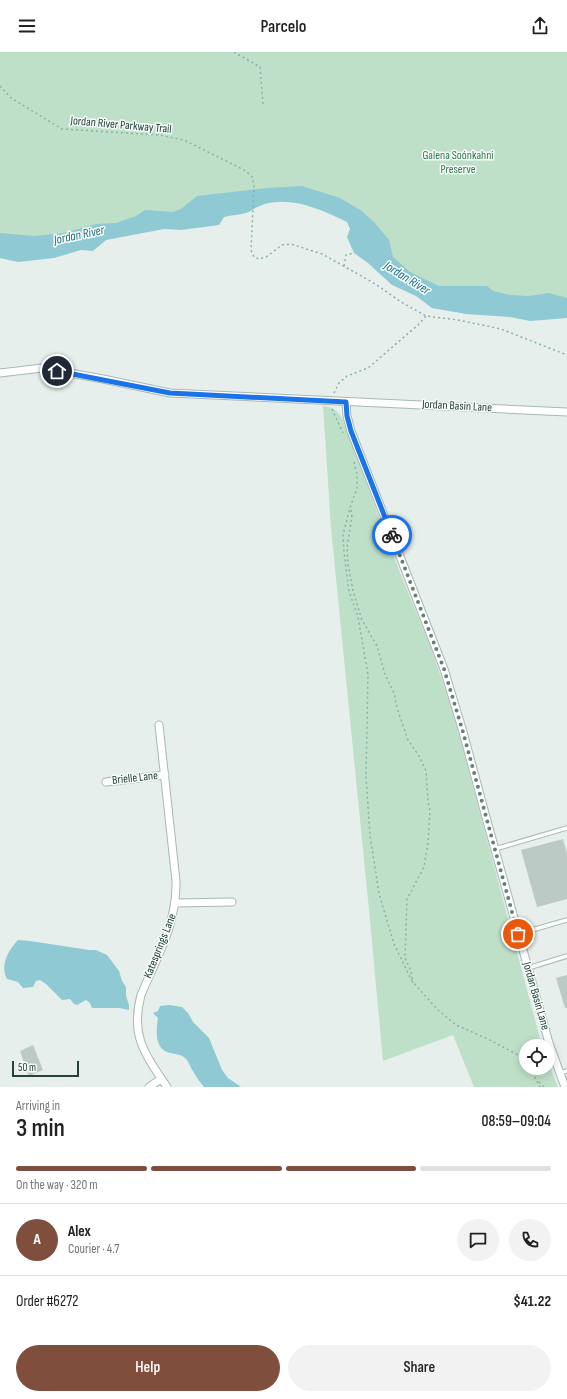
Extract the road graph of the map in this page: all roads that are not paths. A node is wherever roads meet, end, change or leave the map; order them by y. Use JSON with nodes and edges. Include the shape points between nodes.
{"nodes":[{"id":1,"x":0,"y":373,"type":"edge"},
{"id":2,"x":346,"y":402,"type":"junction"},
{"id":3,"x":567,"y":412,"type":"edge"},
{"id":4,"x":159,"y":726,"type":"dead end"},
{"id":5,"x":165,"y":775,"type":"junction"},
{"id":6,"x":106,"y":782,"type":"dead end"},
{"id":7,"x":567,"y":828,"type":"edge"},
{"id":8,"x":494,"y":849,"type":"junction"},
{"id":9,"x":232,"y":902,"type":"dead end"},
{"id":10,"x":176,"y":903,"type":"junction"},
{"id":11,"x":567,"y":920,"type":"edge"},
{"id":12,"x":518,"y":934,"type":"junction"},
{"id":13,"x":567,"y":956,"type":"edge"},
{"id":14,"x":528,"y":968,"type":"junction"},
{"id":15,"x":563,"y":1072,"type":"edge"},
{"id":16,"x":161,"y":1079,"type":"junction"},
{"id":17,"x":149,"y":1087,"type":"edge"},
{"id":18,"x":167,"y":1087,"type":"edge"},
{"id":19,"x":565,"y":1087,"type":"edge"}],
"edges":[{"from":1,"to":2,"type":"street","name":"Jordan Basin Lane","via":[[42,368],[170,393]]},
{"from":2,"to":3,"type":"street","name":"Jordan Basin Lane"},
{"from":2,"to":8,"type":"street","name":"Jordan Basin Lane","via":[[351,431],[444,669]]},
{"from":4,"to":5,"type":"street","name":"Katesprings Lane"},
{"from":5,"to":6,"type":"street","name":"Brielle Lane"},
{"from":5,"to":10,"type":"street","name":"Katesprings Lane"},
{"from":7,"to":8,"type":"lane"},
{"from":8,"to":12,"type":"street","name":"Jordan Basin Lane"},
{"from":9,"to":10,"type":"street"},
{"from":10,"to":16,"type":"street","name":"Katesprings Lane","via":[[170,926],[141,994],[137,1013],[140,1041],[147,1058]]},
{"from":11,"to":12,"type":"lane"},
{"from":12,"to":14,"type":"street","name":"Jordan Basin Lane"},
{"from":13,"to":14,"type":"lane"},
{"from":14,"to":15,"type":"street","name":"Jordan Basin Lane","via":[[549,1043]]},
{"from":15,"to":19,"type":"street","name":"Jordan Basin Lane"},
{"from":16,"to":17,"type":"street"},
{"from":16,"to":18,"type":"street","name":"Katesprings Lane"}]}
